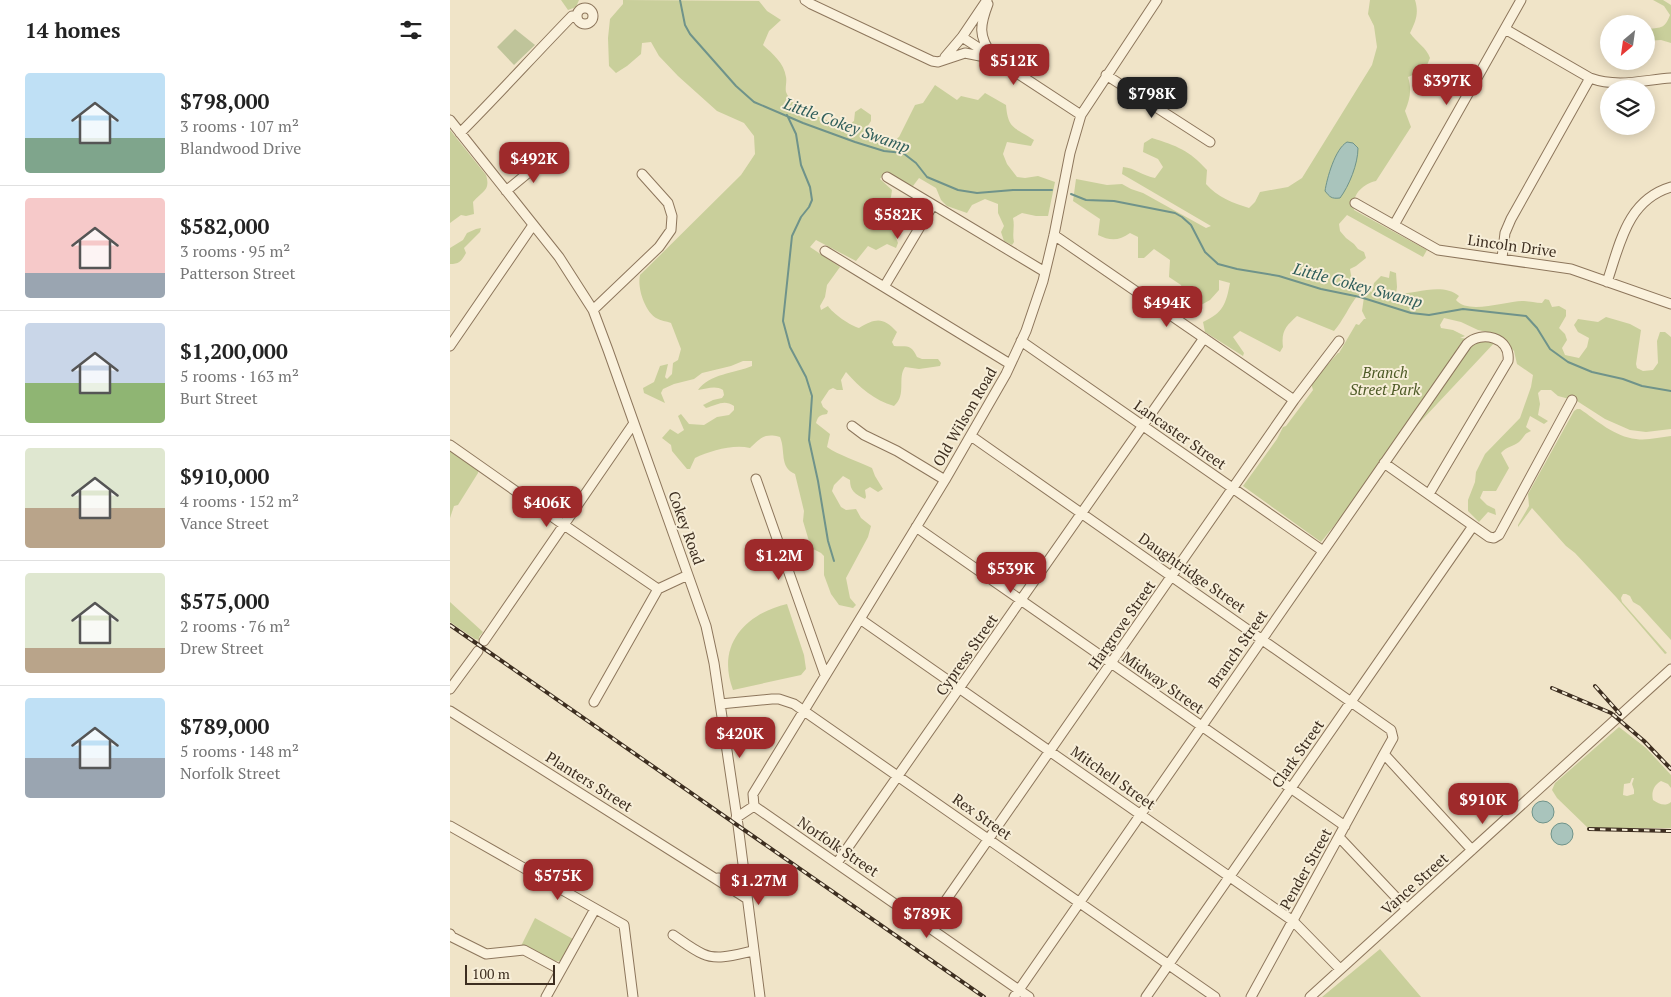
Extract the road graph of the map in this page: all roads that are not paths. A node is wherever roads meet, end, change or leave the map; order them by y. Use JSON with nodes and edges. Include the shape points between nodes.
{"nodes":[{"id":1,"x":805,"y":0,"type":"edge"},
{"id":2,"x":988,"y":0,"type":"edge"},
{"id":3,"x":1157,"y":0,"type":"edge"},
{"id":4,"x":1521,"y":0,"type":"edge"},
{"id":5,"x":576,"y":16,"type":"dead end"},
{"id":6,"x":1505,"y":29,"type":"junction"},
{"id":7,"x":962,"y":37,"type":"junction"},
{"id":8,"x":943,"y":59,"type":"junction"},
{"id":9,"x":995,"y":59,"type":"junction"},
{"id":10,"x":1106,"y":75,"type":"junction"},
{"id":11,"x":1590,"y":78,"type":"junction"},
{"id":12,"x":1671,"y":78,"type":"edge"},
{"id":13,"x":1080,"y":115,"type":"junction"},
{"id":14,"x":450,"y":120,"type":"edge"},
{"id":15,"x":460,"y":133,"type":"junction"},
{"id":16,"x":1210,"y":142,"type":"dead end"},
{"id":17,"x":546,"y":158,"type":"dead end"},
{"id":18,"x":642,"y":174,"type":"dead end"},
{"id":19,"x":886,"y":178,"type":"dead end"},
{"id":20,"x":1671,"y":187,"type":"edge"},
{"id":21,"x":506,"y":191,"type":"junction"},
{"id":22,"x":1355,"y":203,"type":"dead end"},
{"id":23,"x":933,"y":206,"type":"junction"},
{"id":24,"x":533,"y":225,"type":"junction"},
{"id":25,"x":1394,"y":225,"type":"junction"},
{"id":26,"x":1054,"y":235,"type":"junction"},
{"id":27,"x":825,"y":252,"type":"dead end"},
{"id":28,"x":1502,"y":258,"type":"junction"},
{"id":29,"x":1045,"y":272,"type":"junction"},
{"id":30,"x":1607,"y":282,"type":"junction"},
{"id":31,"x":884,"y":287,"type":"junction"},
{"id":32,"x":1671,"y":304,"type":"edge"},
{"id":33,"x":593,"y":310,"type":"junction"},
{"id":34,"x":1204,"y":338,"type":"junction"},
{"id":35,"x":1021,"y":341,"type":"junction"},
{"id":36,"x":1339,"y":341,"type":"dead end"},
{"id":37,"x":450,"y":346,"type":"edge"},
{"id":38,"x":1010,"y":364,"type":"junction"},
{"id":39,"x":1294,"y":400,"type":"junction"},
{"id":40,"x":1572,"y":400,"type":"dead end"},
{"id":41,"x":634,"y":423,"type":"junction"},
{"id":42,"x":852,"y":426,"type":"dead end"},
{"id":43,"x":1144,"y":426,"type":"junction"},
{"id":44,"x":971,"y":436,"type":"junction"},
{"id":45,"x":450,"y":445,"type":"edge"},
{"id":46,"x":1384,"y":464,"type":"junction"},
{"id":47,"x":756,"y":479,"type":"dead end"},
{"id":48,"x":945,"y":480,"type":"junction"},
{"id":49,"x":1234,"y":489,"type":"junction"},
{"id":50,"x":1429,"y":494,"type":"junction"},
{"id":51,"x":1082,"y":513,"type":"junction"},
{"id":52,"x":564,"y":525,"type":"junction"},
{"id":53,"x":1473,"y":526,"type":"junction"},
{"id":54,"x":916,"y":527,"type":"junction"},
{"id":55,"x":1323,"y":551,"type":"junction"},
{"id":56,"x":688,"y":575,"type":"junction"},
{"id":57,"x":1172,"y":576,"type":"junction"},
{"id":58,"x":658,"y":589,"type":"junction"},
{"id":59,"x":1020,"y":601,"type":"junction"},
{"id":60,"x":860,"y":619,"type":"junction"},
{"id":61,"x":1262,"y":639,"type":"junction"},
{"id":62,"x":484,"y":641,"type":"dead end"},
{"id":63,"x":478,"y":651,"type":"dead end"},
{"id":64,"x":1111,"y":664,"type":"junction"},
{"id":65,"x":1671,"y":670,"type":"edge"},
{"id":66,"x":825,"y":675,"type":"junction"},
{"id":67,"x":960,"y":688,"type":"junction"},
{"id":68,"x":450,"y":689,"type":"edge"},
{"id":69,"x":594,"y":702,"type":"dead end"},
{"id":70,"x":1352,"y":702,"type":"junction"},
{"id":71,"x":720,"y":704,"type":"junction"},
{"id":72,"x":805,"y":710,"type":"junction"},
{"id":73,"x":450,"y":712,"type":"edge"},
{"id":74,"x":1201,"y":727,"type":"junction"},
{"id":75,"x":1050,"y":751,"type":"junction"},
{"id":76,"x":1384,"y":754,"type":"junction"},
{"id":77,"x":899,"y":776,"type":"junction"},
{"id":78,"x":1291,"y":789,"type":"junction"},
{"id":79,"x":754,"y":806,"type":"junction"},
{"id":80,"x":1140,"y":814,"type":"junction"},
{"id":81,"x":736,"y":818,"type":"junction"},
{"id":82,"x":450,"y":826,"type":"edge"},
{"id":83,"x":1344,"y":826,"type":"junction"},
{"id":84,"x":1339,"y":837,"type":"junction"},
{"id":85,"x":989,"y":839,"type":"junction"},
{"id":86,"x":1472,"y":850,"type":"junction"},
{"id":87,"x":837,"y":863,"type":"junction"},
{"id":88,"x":713,"y":877,"type":"junction"},
{"id":89,"x":1230,"y":877,"type":"junction"},
{"id":90,"x":744,"y":878,"type":"junction"},
{"id":91,"x":746,"y":898,"type":"junction"},
{"id":92,"x":1079,"y":902,"type":"junction"},
{"id":93,"x":595,"y":909,"type":"junction"},
{"id":94,"x":1407,"y":909,"type":"junction"},
{"id":95,"x":1293,"y":921,"type":"junction"},
{"id":96,"x":928,"y":926,"type":"junction"},
{"id":97,"x":450,"y":934,"type":"edge"},
{"id":98,"x":672,"y":935,"type":"dead end"},
{"id":99,"x":754,"y":951,"type":"junction"},
{"id":100,"x":1168,"y":964,"type":"junction"},
{"id":101,"x":1340,"y":969,"type":"junction"},
{"id":102,"x":561,"y":970,"type":"junction"},
{"id":103,"x":1016,"y":993,"type":"edge"},
{"id":104,"x":546,"y":997,"type":"edge"},
{"id":105,"x":633,"y":997,"type":"edge"},
{"id":106,"x":760,"y":997,"type":"edge"},
{"id":107,"x":1029,"y":997,"type":"edge"},
{"id":108,"x":1146,"y":997,"type":"edge"},
{"id":109,"x":1215,"y":997,"type":"edge"},
{"id":110,"x":1251,"y":997,"type":"edge"},
{"id":111,"x":1310,"y":997,"type":"edge"}],
"edges":[{"from":1,"to":8,"type":"street","via":[[932,61]]},
{"from":2,"to":7,"type":"street"},
{"from":2,"to":9,"type":"street","via":[[981,33]]},
{"from":3,"to":10,"type":"street","name":"Old Wilson Road"},
{"from":4,"to":6,"type":"street"},
{"from":5,"to":15,"type":"street","via":[[572,16]]},
{"from":6,"to":11,"type":"street"},
{"from":6,"to":25,"type":"street"},
{"from":7,"to":8,"type":"street"},
{"from":7,"to":9,"type":"street"},
{"from":8,"to":9,"type":"street","via":[[965,52]]},
{"from":9,"to":13,"type":"street"},
{"from":10,"to":13,"type":"street","name":"Old Wilson Road"},
{"from":10,"to":16,"type":"street"},
{"from":11,"to":12,"type":"street","via":[[1620,84]]},
{"from":11,"to":28,"type":"street","via":[[1511,219],[1505,233]]},
{"from":13,"to":26,"type":"street","name":"Old Wilson Road"},
{"from":14,"to":15,"type":"street","name":"Cokey Road"},
{"from":15,"to":21,"type":"street","name":"Cokey Road"},
{"from":17,"to":21,"type":"street"},
{"from":18,"to":33,"type":"street","via":[[668,203],[672,216],[671,230],[659,247]]},
{"from":19,"to":23,"type":"street"},
{"from":20,"to":30,"type":"street","via":[[1647,198],[1638,208],[1624,233]]},
{"from":21,"to":24,"type":"street","name":"Cokey Road"},
{"from":22,"to":25,"type":"street","name":"Lincoln Drive"},
{"from":23,"to":29,"type":"street"},
{"from":23,"to":31,"type":"street"},
{"from":24,"to":33,"type":"street","name":"Cokey Road","via":[[569,271]]},
{"from":24,"to":37,"type":"street"},
{"from":25,"to":28,"type":"street","name":"Lincoln Drive","via":[[1438,250]]},
{"from":26,"to":29,"type":"street","name":"Old Wilson Road"},
{"from":26,"to":34,"type":"street"},
{"from":27,"to":31,"type":"street"},
{"from":28,"to":30,"type":"street","name":"Lincoln Drive","via":[[1571,269]]},
{"from":29,"to":35,"type":"street","name":"Old Wilson Road"},
{"from":30,"to":32,"type":"street","name":"Lincoln Drive"},
{"from":31,"to":38,"type":"street"},
{"from":33,"to":41,"type":"street","name":"Cokey Road"},
{"from":34,"to":39,"type":"street"},
{"from":34,"to":43,"type":"street","name":"Cypress Street"},
{"from":35,"to":38,"type":"street","name":"Old Wilson Road"},
{"from":35,"to":43,"type":"street","name":"Lancaster Street"},
{"from":36,"to":39,"type":"street","name":"Hargrove Street"},
{"from":38,"to":44,"type":"street","name":"Old Wilson Road"},
{"from":39,"to":49,"type":"street","name":"Hargrove Street"},
{"from":40,"to":53,"type":"street","via":[[1499,535],[1489,537]]},
{"from":41,"to":52,"type":"street"},
{"from":41,"to":56,"type":"street","name":"Cokey Road"},
{"from":42,"to":48,"type":"street"},
{"from":43,"to":49,"type":"street","name":"Lancaster Street"},
{"from":43,"to":51,"type":"street","name":"Cypress Street"},
{"from":44,"to":48,"type":"street","name":"Old Wilson Road"},
{"from":44,"to":51,"type":"street","name":"Daughtridge Street"},
{"from":45,"to":52,"type":"street"},
{"from":46,"to":50,"type":"street"},
{"from":46,"to":50,"type":"street","name":"Branch Street","via":[[1467,344],[1479,337],[1496,338],[1505,349],[1508,361]]},
{"from":46,"to":55,"type":"street","name":"Branch Street"},
{"from":47,"to":66,"type":"street"},
{"from":48,"to":54,"type":"street","name":"Old Wilson Road"},
{"from":49,"to":55,"type":"street","name":"Lancaster Street"},
{"from":49,"to":57,"type":"street","name":"Hargrove Street"},
{"from":50,"to":53,"type":"street"},
{"from":51,"to":57,"type":"street","name":"Daughtridge Street"},
{"from":51,"to":59,"type":"street","name":"Cypress Street"},
{"from":52,"to":58,"type":"street"},
{"from":52,"to":62,"type":"street"},
{"from":53,"to":70,"type":"street","name":"Clark Street"},
{"from":54,"to":59,"type":"street","name":"Midway Street"},
{"from":54,"to":60,"type":"street","name":"Old Wilson Road"},
{"from":55,"to":61,"type":"street","name":"Branch Street"},
{"from":56,"to":58,"type":"street"},
{"from":56,"to":71,"type":"street","name":"Cokey Road","via":[[710,638]]},
{"from":57,"to":61,"type":"street","name":"Daughtridge Street"},
{"from":57,"to":64,"type":"street","name":"Hargrove Street"},
{"from":58,"to":69,"type":"street"},
{"from":59,"to":64,"type":"street","name":"Midway Street"},
{"from":59,"to":67,"type":"street","name":"Cypress Street"},
{"from":60,"to":66,"type":"street","name":"Old Wilson Road"},
{"from":60,"to":67,"type":"street","name":"Mitchell Street"},
{"from":61,"to":70,"type":"street","name":"Daughtridge Street"},
{"from":61,"to":74,"type":"street","name":"Branch Street"},
{"from":63,"to":68,"type":"street"},
{"from":64,"to":74,"type":"street","name":"Midway Street"},
{"from":64,"to":75,"type":"street","name":"Hargrove Street"},
{"from":65,"to":86,"type":"street","name":"Vance Street"},
{"from":66,"to":72,"type":"street","name":"Old Wilson Road"},
{"from":67,"to":75,"type":"street","name":"Mitchell Street"},
{"from":67,"to":77,"type":"street","name":"Cypress Street"},
{"from":70,"to":76,"type":"street","name":"Daughtridge Street","via":[[1391,730],[1393,738]]},
{"from":70,"to":78,"type":"street","name":"Clark Street"},
{"from":71,"to":72,"type":"street","name":"Rex Street","via":[[779,699]]},
{"from":71,"to":81,"type":"street","name":"Cokey Road"},
{"from":72,"to":77,"type":"street","name":"Rex Street"},
{"from":72,"to":79,"type":"street","name":"Old Wilson Road","via":[[753,794]]},
{"from":73,"to":88,"type":"street","name":"Planters Street"},
{"from":74,"to":78,"type":"street","name":"Midway Street"},
{"from":74,"to":80,"type":"street","name":"Branch Street"},
{"from":75,"to":80,"type":"street","name":"Mitchell Street"},
{"from":75,"to":85,"type":"street","name":"Hargrove Street"},
{"from":76,"to":83,"type":"street","name":"Pender Street"},
{"from":76,"to":86,"type":"street"},
{"from":77,"to":85,"type":"street","name":"Rex Street"},
{"from":77,"to":87,"type":"street","name":"Cypress Street"},
{"from":78,"to":83,"type":"street","name":"Midway Street"},
{"from":78,"to":89,"type":"street","name":"Clark Street"},
{"from":79,"to":81,"type":"street"},
{"from":79,"to":87,"type":"street","name":"Norfolk Street"},
{"from":80,"to":89,"type":"street","name":"Mitchell Street"},
{"from":80,"to":92,"type":"street","name":"Branch Street"},
{"from":81,"to":90,"type":"street","name":"Cokey Road"},
{"from":82,"to":93,"type":"street"},
{"from":83,"to":84,"type":"street","name":"Pender Street"},
{"from":84,"to":94,"type":"street"},
{"from":84,"to":95,"type":"street","name":"Pender Street"},
{"from":85,"to":92,"type":"street","name":"Rex Street"},
{"from":85,"to":96,"type":"street","name":"Hargrove Street"},
{"from":86,"to":94,"type":"street","name":"Vance Street"},
{"from":87,"to":96,"type":"street","name":"Norfolk Street"},
{"from":88,"to":90,"type":"street","name":"Planters Street","via":[[726,880]]},
{"from":88,"to":91,"type":"street","name":"Planters Street"},
{"from":89,"to":95,"type":"street","name":"Mitchell Street"},
{"from":89,"to":100,"type":"street","name":"Clark Street"},
{"from":90,"to":91,"type":"street","name":"Cokey Road"},
{"from":91,"to":99,"type":"street","name":"Cokey Road"},
{"from":92,"to":100,"type":"street","name":"Rex Street"},
{"from":92,"to":103,"type":"street","name":"Branch Street"},
{"from":93,"to":102,"type":"street"},
{"from":93,"to":105,"type":"street","via":[[624,925]]},
{"from":94,"to":101,"type":"street","name":"Vance Street"},
{"from":95,"to":101,"type":"street","name":"Mitchell Street"},
{"from":95,"to":110,"type":"street","name":"Pender Street"},
{"from":96,"to":103,"type":"street","name":"Norfolk Street"},
{"from":97,"to":102,"type":"street","via":[[486,954],[524,950]]},
{"from":98,"to":99,"type":"street","via":[[712,956]]},
{"from":99,"to":106,"type":"street","name":"Cokey Road"},
{"from":100,"to":108,"type":"street","name":"Clark Street"},
{"from":100,"to":109,"type":"street","name":"Rex Street"},
{"from":101,"to":111,"type":"street","name":"Vance Street"},
{"from":102,"to":104,"type":"street"},
{"from":103,"to":107,"type":"street","name":"Norfolk Street"}]}
